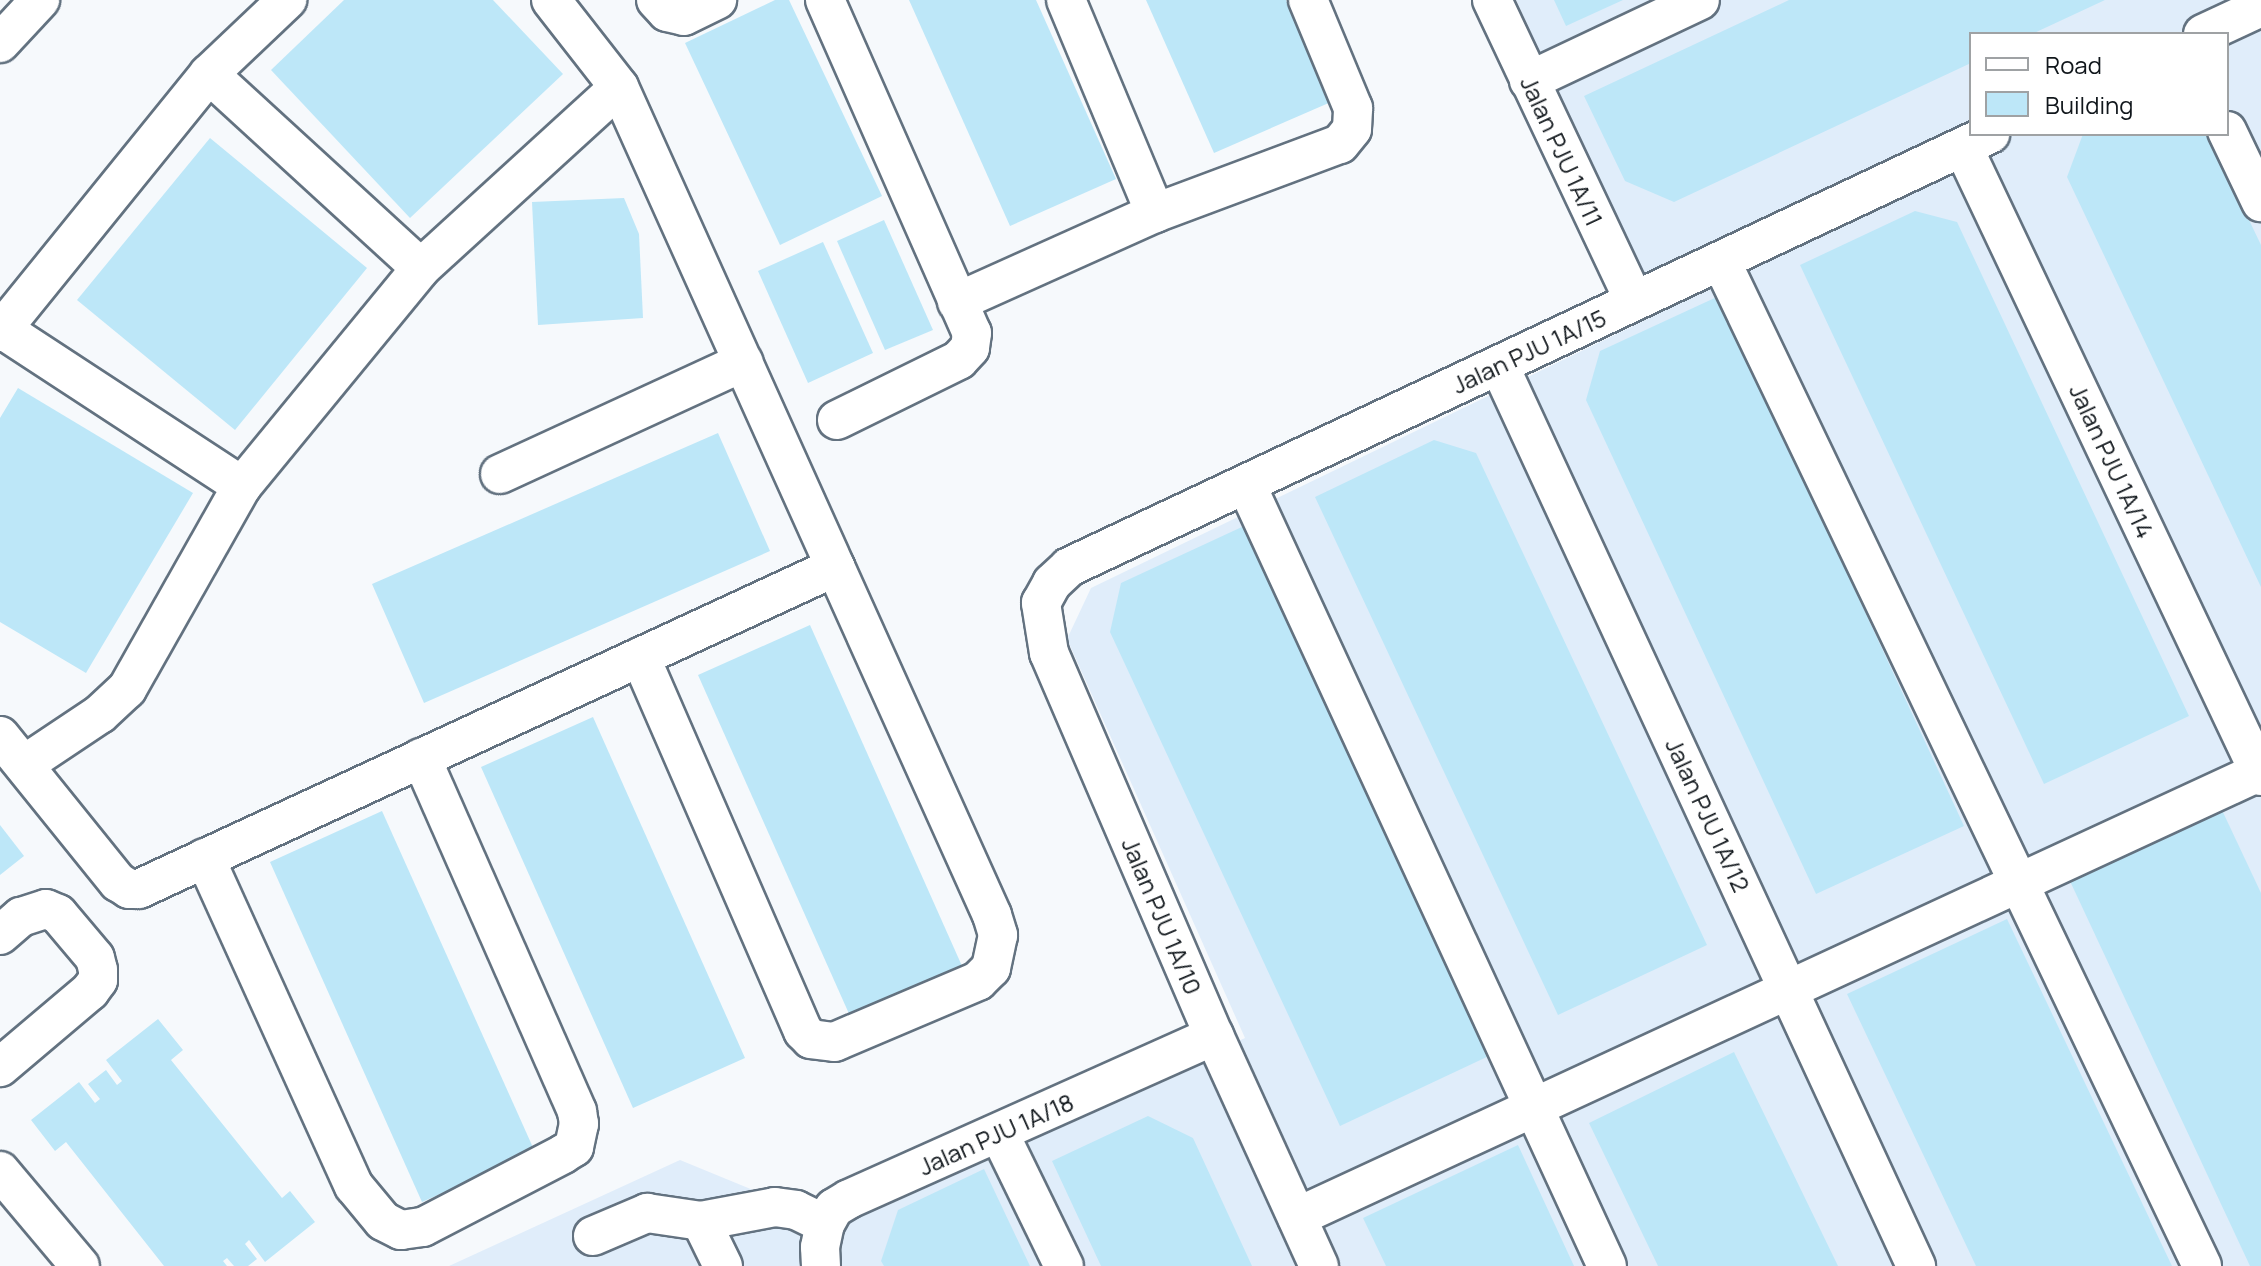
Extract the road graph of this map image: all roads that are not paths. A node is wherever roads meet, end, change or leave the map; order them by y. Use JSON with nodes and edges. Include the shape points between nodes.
{"nodes":[{"id":1,"x":40,"y":0,"type":"edge"},
{"id":2,"x":287,"y":0,"type":"edge"},
{"id":3,"x":551,"y":0,"type":"edge"},
{"id":4,"x":656,"y":0,"type":"edge"},
{"id":5,"x":717,"y":0,"type":"edge"},
{"id":6,"x":825,"y":0,"type":"edge"},
{"id":7,"x":1066,"y":0,"type":"edge"},
{"id":8,"x":1308,"y":0,"type":"edge"},
{"id":9,"x":1492,"y":0,"type":"edge"},
{"id":10,"x":1700,"y":0,"type":"edge"},
{"id":11,"x":2252,"y":6,"type":"edge"},
{"id":12,"x":2206,"y":32,"type":"edge"},
{"id":13,"x":0,"y":43,"type":"edge"},
{"id":14,"x":209,"y":74,"type":"junction"},
{"id":15,"x":1529,"y":81,"type":"junction"},
{"id":16,"x":619,"y":87,"type":"junction"},
{"id":17,"x":2229,"y":135,"type":"edge"},
{"id":18,"x":1976,"y":140,"type":"edge"},
{"id":19,"x":2261,"y":202,"type":"edge"},
{"id":20,"x":1155,"y":213,"type":"junction"},
{"id":21,"x":1721,"y":261,"type":"junction"},
{"id":22,"x":421,"y":268,"type":"junction"},
{"id":23,"x":1634,"y":301,"type":"junction"},
{"id":24,"x":957,"y":302,"type":"junction"},
{"id":25,"x":1,"y":331,"type":"edge"},
{"id":26,"x":743,"y":362,"type":"junction"},
{"id":27,"x":1499,"y":365,"type":"junction"},
{"id":28,"x":837,"y":420,"type":"dead end"},
{"id":29,"x":500,"y":474,"type":"dead end"},
{"id":30,"x":1246,"y":484,"type":"junction"},
{"id":31,"x":242,"y":486,"type":"junction"},
{"id":32,"x":835,"y":567,"type":"junction"},
{"id":33,"x":1069,"y":567,"type":"joint"},
{"id":34,"x":640,"y":657,"type":"junction"},
{"id":35,"x":0,"y":736,"type":"edge"},
{"id":36,"x":421,"y":758,"type":"junction"},
{"id":37,"x":25,"y":764,"type":"junction"},
{"id":38,"x":2260,"y":773,"type":"edge"},
{"id":39,"x":205,"y":858,"type":"junction"},
{"id":40,"x":2017,"y":884,"type":"junction"},
{"id":41,"x":0,"y":935,"type":"edge"},
{"id":42,"x":1789,"y":989,"type":"junction"},
{"id":43,"x":1214,"y":1036,"type":"junction"},
{"id":44,"x":0,"y":1067,"type":"edge"},
{"id":45,"x":1532,"y":1108,"type":"junction"},
{"id":46,"x":999,"y":1133,"type":"junction"},
{"id":47,"x":0,"y":1171,"type":"edge"},
{"id":48,"x":1297,"y":1217,"type":"junction"},
{"id":49,"x":701,"y":1221,"type":"junction"},
{"id":50,"x":825,"y":1224,"type":"junction"},
{"id":51,"x":593,"y":1236,"type":"dead end"},
{"id":52,"x":80,"y":1266,"type":"edge"},
{"id":53,"x":723,"y":1266,"type":"edge"},
{"id":54,"x":821,"y":1266,"type":"edge"},
{"id":55,"x":1064,"y":1266,"type":"edge"},
{"id":56,"x":1319,"y":1266,"type":"edge"},
{"id":57,"x":1607,"y":1266,"type":"edge"},
{"id":58,"x":1916,"y":1266,"type":"edge"},
{"id":59,"x":2202,"y":1266,"type":"edge"}],
"edges":[{"from":1,"to":13,"type":"street"},
{"from":2,"to":14,"type":"street"},
{"from":3,"to":16,"type":"street"},
{"from":4,"to":5,"type":"street","via":[[667,12],[684,16]]},
{"from":6,"to":24,"type":"street"},
{"from":7,"to":20,"type":"street"},
{"from":8,"to":20,"type":"street","via":[[1353,108],[1352,129],[1340,144]]},
{"from":9,"to":15,"type":"street","name":"Jalan PJU 1A/11"},
{"from":10,"to":15,"type":"street"},
{"from":11,"to":12,"type":"street"},
{"from":14,"to":22,"type":"street"},
{"from":14,"to":25,"type":"street"},
{"from":15,"to":23,"type":"street","name":"Jalan PJU 1A/11"},
{"from":16,"to":22,"type":"street"},
{"from":16,"to":26,"type":"street"},
{"from":17,"to":19,"type":"street"},
{"from":18,"to":21,"type":"street","name":"Jalan PJU 1A/15"},
{"from":18,"to":38,"type":"street","name":"Jalan PJU 1A/14"},
{"from":20,"to":24,"type":"street"},
{"from":21,"to":23,"type":"street","name":"Jalan PJU 1A/15"},
{"from":21,"to":40,"type":"street"},
{"from":22,"to":31,"type":"street"},
{"from":23,"to":27,"type":"street","name":"Jalan PJU 1A/15"},
{"from":24,"to":28,"type":"street","via":[[972,333],[970,348],[959,360]]},
{"from":25,"to":31,"type":"street"},
{"from":26,"to":29,"type":"street"},
{"from":26,"to":32,"type":"street"},
{"from":27,"to":30,"type":"street","name":"Jalan PJU 1A/15"},
{"from":27,"to":42,"type":"street","name":"Jalan PJU 1A/12"},
{"from":30,"to":33,"type":"street","name":"Jalan PJU 1A/15"},
{"from":30,"to":45,"type":"street"},
{"from":31,"to":37,"type":"street","via":[[127,689],[100,714]]},
{"from":32,"to":34,"type":"street"},
{"from":32,"to":34,"type":"street","via":[[992,915],[996,953],[978,981],[834,1042],[811,1039],[803,1031]]},
{"from":33,"to":43,"type":"street","name":"Jalan PJU 1A/10","via":[[1041,603],[1049,653]]},
{"from":34,"to":36,"type":"street"},
{"from":35,"to":37,"type":"street"},
{"from":36,"to":39,"type":"street"},
{"from":36,"to":39,"type":"street","via":[[579,1124],[574,1147],[423,1227],[401,1230],[383,1221],[354,1186]]},
{"from":37,"to":39,"type":"street","via":[[129,889]]},
{"from":38,"to":40,"type":"street"},
{"from":40,"to":42,"type":"street"},
{"from":40,"to":59,"type":"street"},
{"from":41,"to":44,"type":"street","via":[[21,917],[46,909],[58,914],[95,958],[98,970],[90,991]]},
{"from":42,"to":45,"type":"street"},
{"from":42,"to":58,"type":"street","name":"Jalan PJU 1A/12"},
{"from":43,"to":46,"type":"street","name":"Jalan PJU 1A/18"},
{"from":43,"to":48,"type":"street","name":"Jalan PJU 1A/10"},
{"from":45,"to":48,"type":"street"},
{"from":45,"to":57,"type":"street"},
{"from":46,"to":50,"type":"street","name":"Jalan PJU 1A/18","via":[[849,1199],[834,1208]]},
{"from":46,"to":55,"type":"street"},
{"from":47,"to":52,"type":"street"},
{"from":48,"to":56,"type":"street","name":"Jalan PJU 1A/10"},
{"from":49,"to":50,"type":"street","via":[[775,1207]]},
{"from":49,"to":51,"type":"street","via":[[647,1213]]},
{"from":49,"to":53,"type":"street"},
{"from":50,"to":54,"type":"street"}]}
